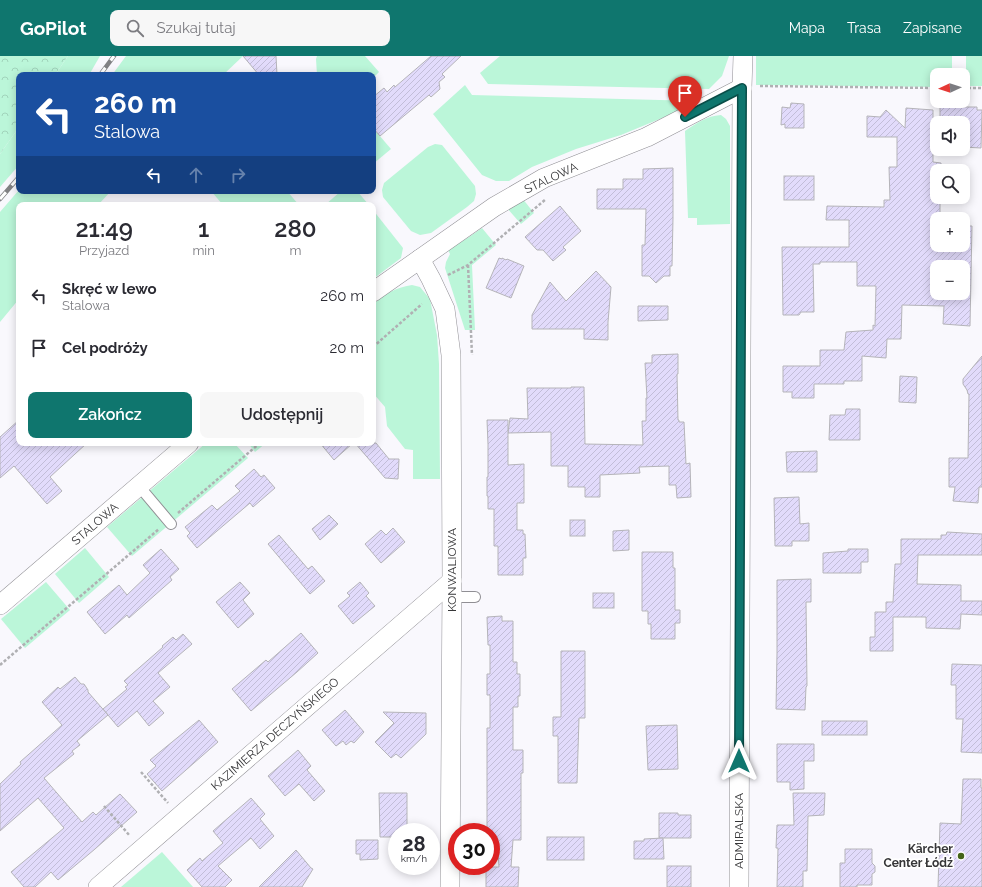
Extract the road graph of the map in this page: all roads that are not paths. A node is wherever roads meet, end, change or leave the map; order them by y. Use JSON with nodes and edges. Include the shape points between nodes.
{"nodes":[{"id":1,"x":743,"y":56,"type":"edge"},
{"id":2,"x":742,"y":88,"type":"junction"},
{"id":3,"x":420,"y":259,"type":"junction"},
{"id":4,"x":376,"y":290,"type":"edge"},
{"id":5,"x":186,"y":446,"type":"edge"},
{"id":6,"x":139,"y":486,"type":"junction"},
{"id":7,"x":170,"y":522,"type":"road end"},
{"id":8,"x":452,"y":589,"type":"junction"},
{"id":9,"x":475,"y":597,"type":"dead end"},
{"id":10,"x":0,"y":605,"type":"edge"},
{"id":11,"x":98,"y":887,"type":"edge"},
{"id":12,"x":450,"y":887,"type":"edge"},
{"id":13,"x":738,"y":887,"type":"edge"}],
"edges":[{"from":1,"to":2,"type":"street","name":"ADMIRALSKA"},
{"from":2,"to":3,"type":"street","name":"STALOWA","via":[[647,137],[544,178],[494,207]]},
{"from":2,"to":13,"type":"street","name":"ADMIRALSKA"},
{"from":3,"to":4,"type":"street","name":"STALOWA"},
{"from":3,"to":8,"type":"street","name":"KONWALIOWA","via":[[445,309],[451,355]]},
{"from":5,"to":6,"type":"street","name":"STALOWA"},
{"from":6,"to":7,"type":"lane"},
{"from":6,"to":10,"type":"street","name":"STALOWA"},
{"from":8,"to":9,"type":"lane"},
{"from":8,"to":11,"type":"street","name":"KAZIMIERZA DECZYŃSKIEGO"},
{"from":8,"to":12,"type":"street","name":"KONWALIOWA"}]}
